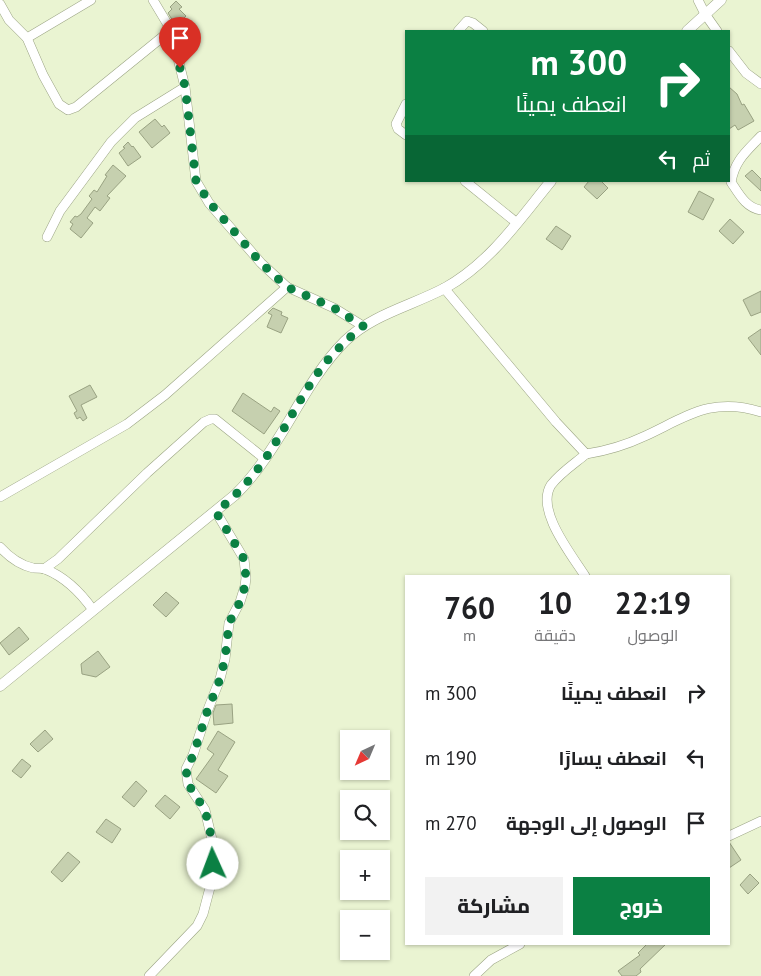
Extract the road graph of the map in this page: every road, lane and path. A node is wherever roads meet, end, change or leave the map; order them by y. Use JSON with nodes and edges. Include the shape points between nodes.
{"nodes":[{"id":1,"x":91,"y":0,"type":"edge"},
{"id":2,"x":153,"y":0,"type":"edge"},
{"id":3,"x":698,"y":0,"type":"edge"},
{"id":4,"x":721,"y":0,"type":"edge"},
{"id":5,"x":0,"y":4,"type":"edge"},
{"id":6,"x":705,"y":14,"type":"junction"},
{"id":7,"x":171,"y":30,"type":"junction"},
{"id":8,"x":459,"y":30,"type":"edge"},
{"id":9,"x":482,"y":30,"type":"edge"},
{"id":10,"x":688,"y":30,"type":"edge"},
{"id":11,"x":716,"y":30,"type":"edge"},
{"id":12,"x":26,"y":38,"type":"junction"},
{"id":13,"x":730,"y":52,"type":"edge"},
{"id":14,"x":761,"y":84,"type":"edge"},
{"id":15,"x":185,"y":86,"type":"junction"},
{"id":16,"x":405,"y":106,"type":"edge"},
{"id":17,"x":405,"y":134,"type":"edge"},
{"id":18,"x":761,"y":136,"type":"edge"},
{"id":19,"x":466,"y":182,"type":"edge"},
{"id":20,"x":550,"y":182,"type":"edge"},
{"id":21,"x":761,"y":210,"type":"edge"},
{"id":22,"x":517,"y":222,"type":"junction"},
{"id":23,"x":47,"y":237,"type":"dead end"},
{"id":24,"x":287,"y":287,"type":"junction"},
{"id":25,"x":444,"y":288,"type":"junction"},
{"id":26,"x":363,"y":326,"type":"junction"},
{"id":27,"x":761,"y":412,"type":"edge"},
{"id":28,"x":586,"y":454,"type":"junction"},
{"id":29,"x":265,"y":459,"type":"junction"},
{"id":30,"x":0,"y":497,"type":"edge"},
{"id":31,"x":216,"y":512,"type":"junction"},
{"id":32,"x":0,"y":547,"type":"edge"},
{"id":33,"x":44,"y":569,"type":"junction"},
{"id":34,"x":583,"y":575,"type":"edge"},
{"id":35,"x":93,"y":610,"type":"junction"},
{"id":36,"x":0,"y":686,"type":"edge"},
{"id":37,"x":761,"y":821,"type":"edge"},
{"id":38,"x":730,"y":836,"type":"edge"},
{"id":39,"x":518,"y":945,"type":"edge"},
{"id":40,"x":149,"y":976,"type":"edge"},
{"id":41,"x":474,"y":976,"type":"edge"}],
"edges":[{"from":1,"to":12,"type":"street"},
{"from":2,"to":7,"type":"street"},
{"from":3,"to":6,"type":"street"},
{"from":4,"to":6,"type":"street"},
{"from":5,"to":12,"type":"street","via":[[9,20]]},
{"from":6,"to":10,"type":"street"},
{"from":6,"to":11,"type":"street"},
{"from":7,"to":12,"type":"street","via":[[76,107],[68,110],[59,104]]},
{"from":7,"to":15,"type":"street"},
{"from":8,"to":9,"type":"street","via":[[467,21]]},
{"from":13,"to":14,"type":"street","via":[[746,73]]},
{"from":15,"to":23,"type":"street","via":[[135,118],[111,142],[60,211]]},
{"from":15,"to":24,"type":"street","via":[[196,181],[222,219]]},
{"from":16,"to":17,"type":"street","via":[[396,124]]},
{"from":18,"to":21,"type":"street","via":[[738,159],[731,182],[744,201]]},
{"from":19,"to":22,"type":"street"},
{"from":20,"to":22,"type":"street"},
{"from":22,"to":25,"type":"street","via":[[487,257]]},
{"from":24,"to":26,"type":"street","via":[[334,308]]},
{"from":24,"to":30,"type":"street","via":[[166,395],[127,424]]},
{"from":25,"to":26,"type":"street"},
{"from":25,"to":28,"type":"street"},
{"from":26,"to":29,"type":"street","via":[[327,361]]},
{"from":27,"to":28,"type":"street","via":[[725,406],[708,407],[623,445]]},
{"from":28,"to":34,"type":"street","via":[[558,477],[548,494],[553,525]]},
{"from":29,"to":31,"type":"street","via":[[250,479]]},
{"from":29,"to":33,"type":"street","via":[[216,419],[204,422]]},
{"from":31,"to":35,"type":"street"},
{"from":31,"to":40,"type":"street","via":[[244,559],[246,578],[240,602],[229,623],[220,679],[186,769],[188,784],[205,810],[214,848],[212,880],[197,926]]},
{"from":32,"to":33,"type":"street","via":[[22,564]]},
{"from":33,"to":35,"type":"street","via":[[73,587]]},
{"from":35,"to":36,"type":"street"},
{"from":37,"to":38,"type":"street"},
{"from":39,"to":41,"type":"street","via":[[491,960]]}]}
